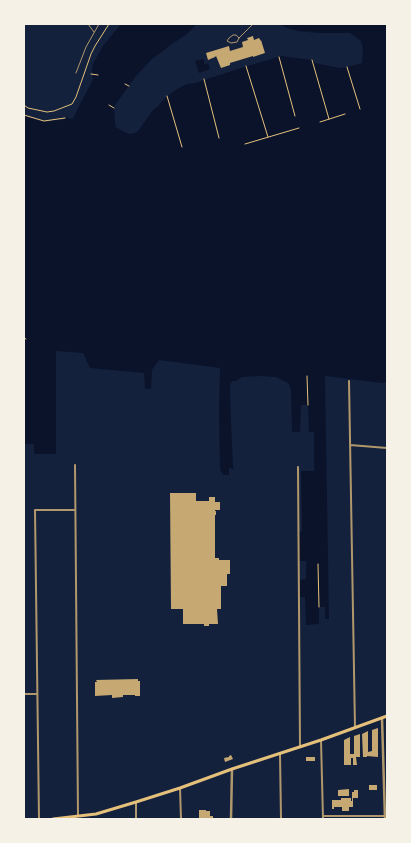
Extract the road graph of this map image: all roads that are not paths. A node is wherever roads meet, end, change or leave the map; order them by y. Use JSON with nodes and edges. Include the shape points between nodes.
{"nodes":[{"id":1,"x":88,"y":24,"type":"edge"},
{"id":2,"x":99,"y":24,"type":"edge"},
{"id":3,"x":253,"y":24,"type":"edge"},
{"id":4,"x":94,"y":32,"type":"junction"},
{"id":5,"x":239,"y":38,"type":"junction"},
{"id":6,"x":76,"y":73,"type":"dead end"},
{"id":7,"x":349,"y":381,"type":"dead end"},
{"id":8,"x":350,"y":445,"type":"junction"},
{"id":9,"x":387,"y":448,"type":"edge"},
{"id":10,"x":75,"y":465,"type":"dead end"},
{"id":11,"x":298,"y":467,"type":"dead end"},
{"id":12,"x":75,"y":510,"type":"junction"},
{"id":13,"x":24,"y":694,"type":"edge"},
{"id":14,"x":37,"y":694,"type":"junction"},
{"id":15,"x":387,"y":716,"type":"edge"},
{"id":16,"x":382,"y":718,"type":"junction"},
{"id":17,"x":355,"y":728,"type":"junction"},
{"id":18,"x":321,"y":740,"type":"junction"},
{"id":19,"x":300,"y":746,"type":"junction"},
{"id":20,"x":280,"y":754,"type":"junction"},
{"id":21,"x":232,"y":769,"type":"junction"},
{"id":22,"x":180,"y":788,"type":"junction"},
{"id":23,"x":136,"y":802,"type":"junction"},
{"id":24,"x":78,"y":817,"type":"junction"},
{"id":25,"x":88,"y":817,"type":"edge"},
{"id":26,"x":385,"y":817,"type":"edge"},
{"id":27,"x":323,"y":818,"type":"edge"},
{"id":28,"x":39,"y":819,"type":"edge"},
{"id":29,"x":53,"y":819,"type":"edge"},
{"id":30,"x":136,"y":819,"type":"edge"},
{"id":31,"x":181,"y":819,"type":"edge"},
{"id":32,"x":232,"y":819,"type":"edge"},
{"id":33,"x":281,"y":819,"type":"edge"}],
"edges":[{"from":1,"to":4,"type":"lane"},
{"from":2,"to":4,"type":"lane"},
{"from":3,"to":5,"type":"lane"},
{"from":4,"to":6,"type":"lane"},
{"from":5,"to":5,"type":"lane","via":[[232,35],[227,41],[234,43]]},
{"from":7,"to":8,"type":"street"},
{"from":8,"to":9,"type":"street"},
{"from":8,"to":17,"type":"street"},
{"from":10,"to":12,"type":"street"},
{"from":11,"to":19,"type":"street"},
{"from":12,"to":14,"type":"street","via":[[35,510]]},
{"from":12,"to":24,"type":"street"},
{"from":13,"to":14,"type":"street"},
{"from":14,"to":28,"type":"street"},
{"from":15,"to":16,"type":"main road"},
{"from":16,"to":17,"type":"main road"},
{"from":16,"to":26,"type":"street"},
{"from":17,"to":18,"type":"main road"},
{"from":18,"to":19,"type":"main road"},
{"from":18,"to":27,"type":"street"},
{"from":19,"to":20,"type":"main road"},
{"from":20,"to":21,"type":"main road"},
{"from":20,"to":33,"type":"street"},
{"from":21,"to":22,"type":"main road"},
{"from":21,"to":32,"type":"street"},
{"from":22,"to":23,"type":"main road"},
{"from":22,"to":31,"type":"street"},
{"from":23,"to":25,"type":"main road"},
{"from":23,"to":30,"type":"street"},
{"from":24,"to":25,"type":"main road"},
{"from":24,"to":29,"type":"main road"},
{"from":26,"to":27,"type":"street"}]}
